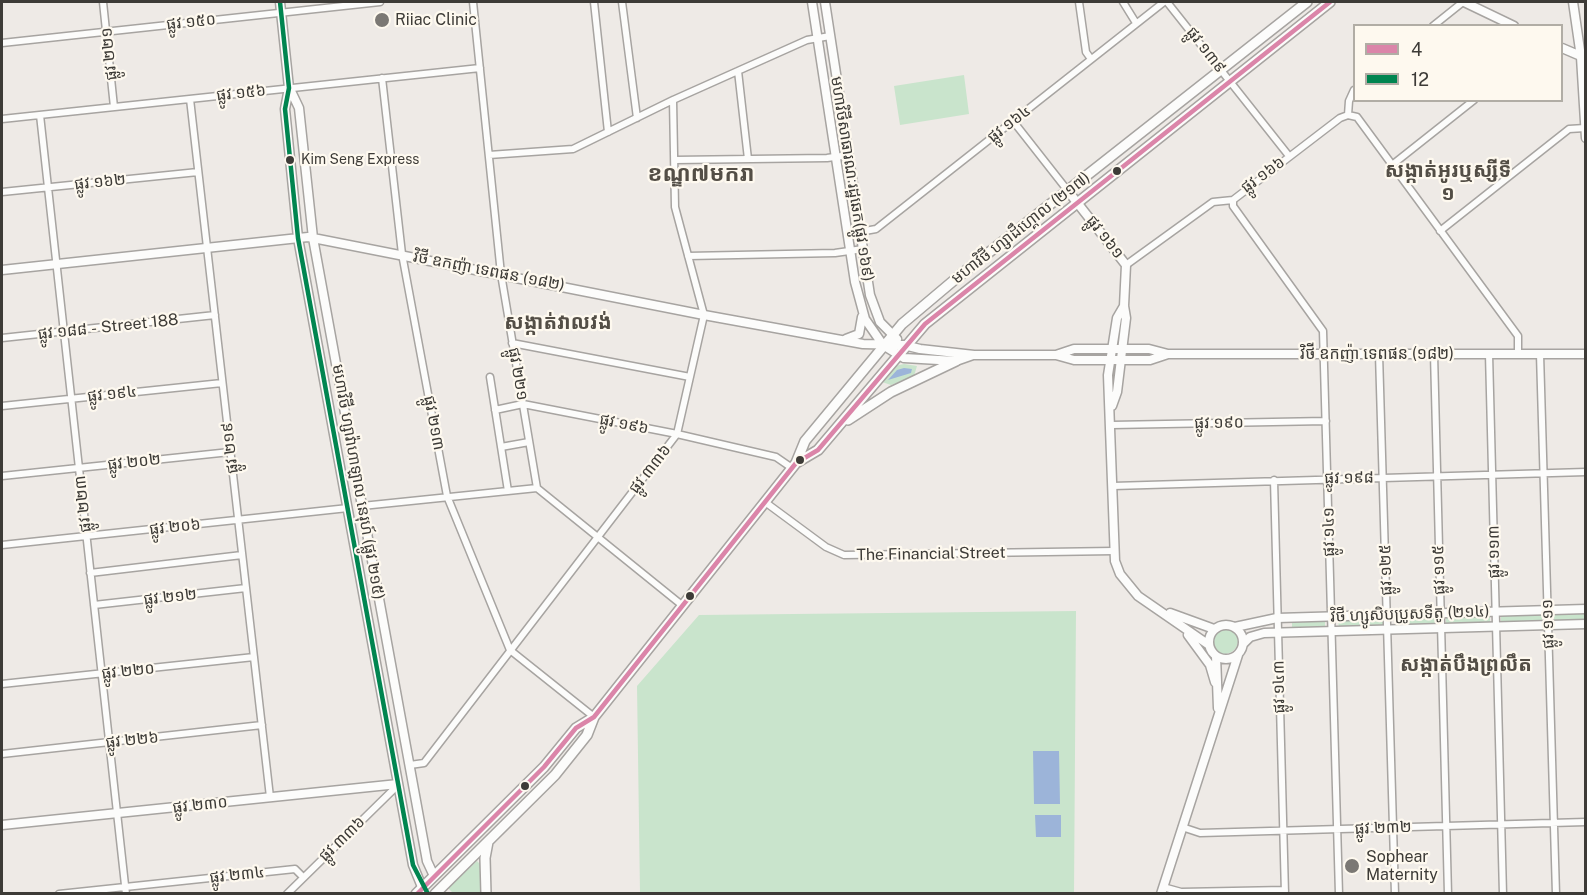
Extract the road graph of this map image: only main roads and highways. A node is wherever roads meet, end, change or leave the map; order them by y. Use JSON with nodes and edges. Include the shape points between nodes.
{"nodes":[{"id":1,"x":1307,"y":2,"type":"edge"},
{"id":2,"x":1330,"y":2,"type":"edge"},
{"id":3,"x":959,"y":276,"type":"junction"},
{"id":4,"x":969,"y":288,"type":"junction"},
{"id":5,"x":956,"y":362,"type":"road end"},
{"id":6,"x":836,"y":428,"type":"junction"},
{"id":7,"x":794,"y":466,"type":"junction"},
{"id":8,"x":594,"y":717,"type":"junction"},
{"id":9,"x":488,"y":841,"type":"junction"},
{"id":10,"x":434,"y":876,"type":"junction"},
{"id":11,"x":422,"y":891,"type":"edge"},
{"id":12,"x":441,"y":891,"type":"edge"},
{"id":13,"x":486,"y":894,"type":"edge"}],
"edges":[{"from":1,"to":3,"type":"main road","name":"មហាវិថី ហ្សាដឹហ្គោល (២១៧)"},
{"from":2,"to":4,"type":"main road","name":"មហាវិថី ហ្សាដឹហ្គោល (២១៧)"},
{"from":3,"to":4,"type":"main road"},
{"from":3,"to":7,"type":"main road","name":"មហាវិថី ហ្សាដឹហ្គោល (២១៧)","via":[[884,345],[805,441]]},
{"from":4,"to":6,"type":"main road","name":"មហាវិថី ហ្សាដឹហ្គោល (២១៧)","via":[[904,345]]},
{"from":5,"to":6,"type":"main road","via":[[891,392]]},
{"from":6,"to":7,"type":"main road","name":"មហាវិថី ហ្សាដឹហ្គោល (២១៧)","via":[[818,450]]},
{"from":7,"to":8,"type":"main road","name":"មហាវិថី ហ្សាដឹហ្គោល (២១៧)"},
{"from":8,"to":9,"type":"main road","name":"មហាវិថី ហ្សាដឹហ្គោល (២១៧)","via":[[587,735],[555,775]]},
{"from":8,"to":10,"type":"main road","name":"មហាវិថី ហ្សាដឹហ្គោល (២១៧)","via":[[576,728],[544,766]]},
{"from":9,"to":12,"type":"main road","name":"មហាវិថី ហ្សាដឹហ្គោល (២១៧)"},
{"from":9,"to":13,"type":"main road"},
{"from":10,"to":11,"type":"main road","name":"មហាវិថី ហ្សាដឹហ្គោល (២១៧)"},
{"from":10,"to":12,"type":"main road"}]}
